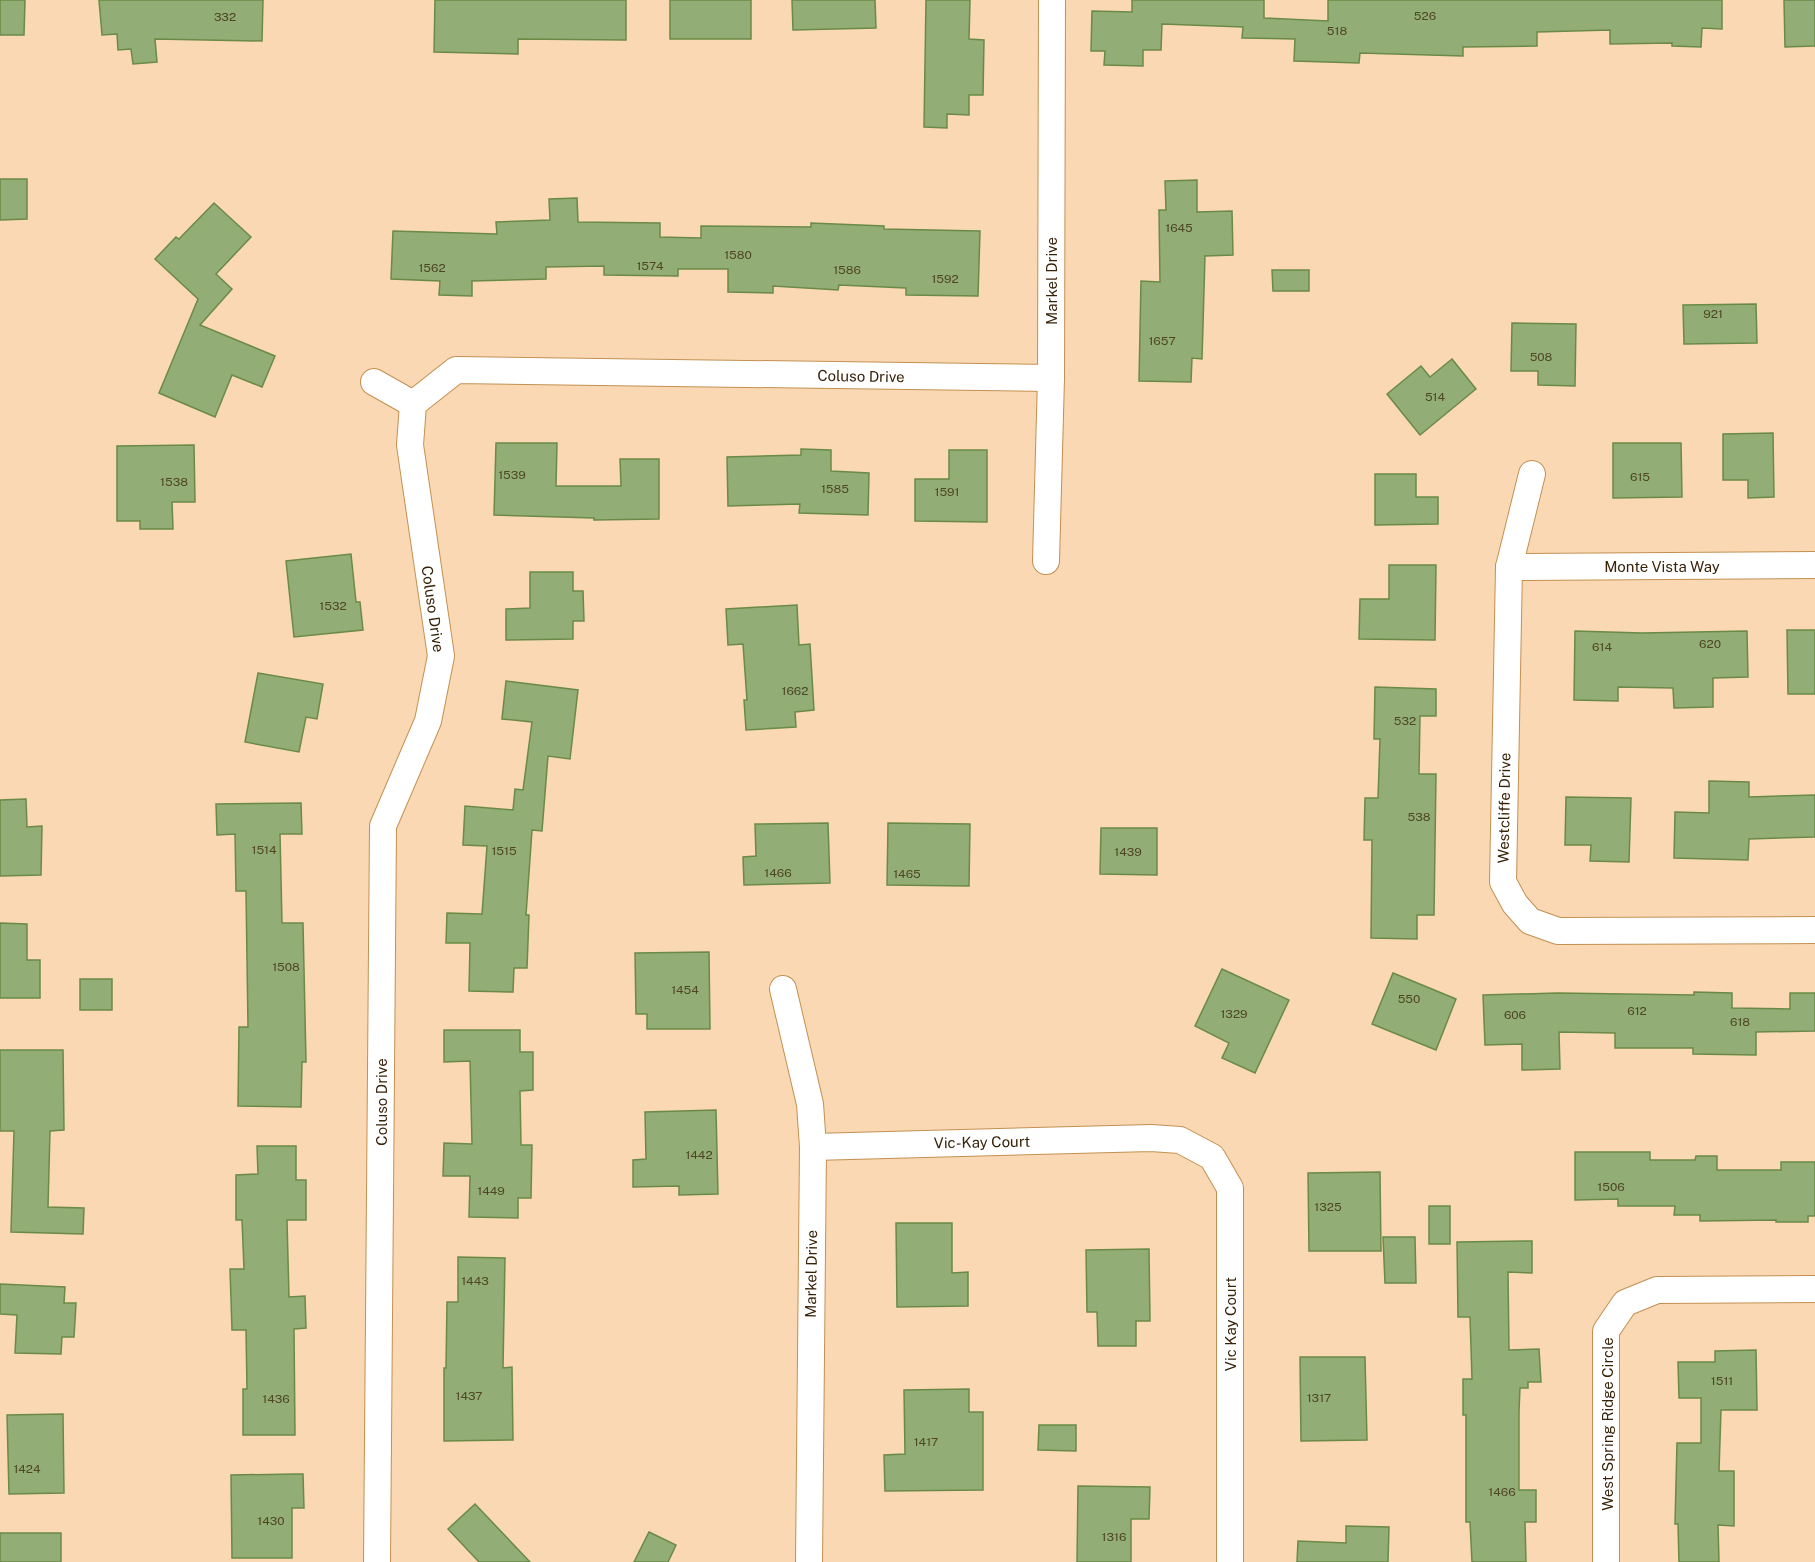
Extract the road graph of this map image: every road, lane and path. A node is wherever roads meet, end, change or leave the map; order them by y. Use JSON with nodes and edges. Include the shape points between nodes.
{"nodes":[{"id":1,"x":1052,"y":0,"type":"edge"},
{"id":2,"x":1051,"y":378,"type":"junction"},
{"id":3,"x":374,"y":382,"type":"dead end"},
{"id":4,"x":413,"y":404,"type":"junction"},
{"id":5,"x":1532,"y":474,"type":"dead end"},
{"id":6,"x":1046,"y":561,"type":"dead end"},
{"id":7,"x":1815,"y":565,"type":"edge"},
{"id":8,"x":1509,"y":567,"type":"junction"},
{"id":9,"x":1815,"y":930,"type":"edge"},
{"id":10,"x":783,"y":989,"type":"dead end"},
{"id":11,"x":1151,"y":1138,"type":"joint"},
{"id":12,"x":813,"y":1147,"type":"junction"},
{"id":13,"x":1815,"y":1289,"type":"edge"},
{"id":14,"x":378,"y":1562,"type":"edge"},
{"id":15,"x":809,"y":1562,"type":"edge"},
{"id":16,"x":1230,"y":1562,"type":"edge"},
{"id":17,"x":1606,"y":1562,"type":"edge"}],
"edges":[{"from":1,"to":2,"type":"street","name":"Markel Drive"},
{"from":2,"to":4,"type":"street","name":"Coluso Drive","via":[[456,370]]},
{"from":2,"to":6,"type":"street","name":"Markel Drive"},
{"from":3,"to":4,"type":"street"},
{"from":4,"to":14,"type":"street","name":"Coluso Drive","via":[[410,445],[441,656],[428,721],[383,826]]},
{"from":5,"to":8,"type":"street","name":"Westcliffe Drive"},
{"from":7,"to":8,"type":"street","name":"Monte Vista Way"},
{"from":8,"to":9,"type":"street","name":"Westcliffe Drive","via":[[1503,882],[1515,904],[1530,921],[1558,931]]},
{"from":10,"to":12,"type":"street","name":"Markel Drive","via":[[810,1104]]},
{"from":11,"to":12,"type":"street","name":"Vic-Kay Court"},
{"from":11,"to":16,"type":"street","name":"Vic Kay Court","via":[[1180,1140],[1212,1157],[1230,1188]]},
{"from":12,"to":15,"type":"street","name":"Markel Drive"},
{"from":13,"to":17,"type":"street","name":"West Spring Ridge Circle","via":[[1657,1290],[1625,1303],[1606,1331]]}]}
